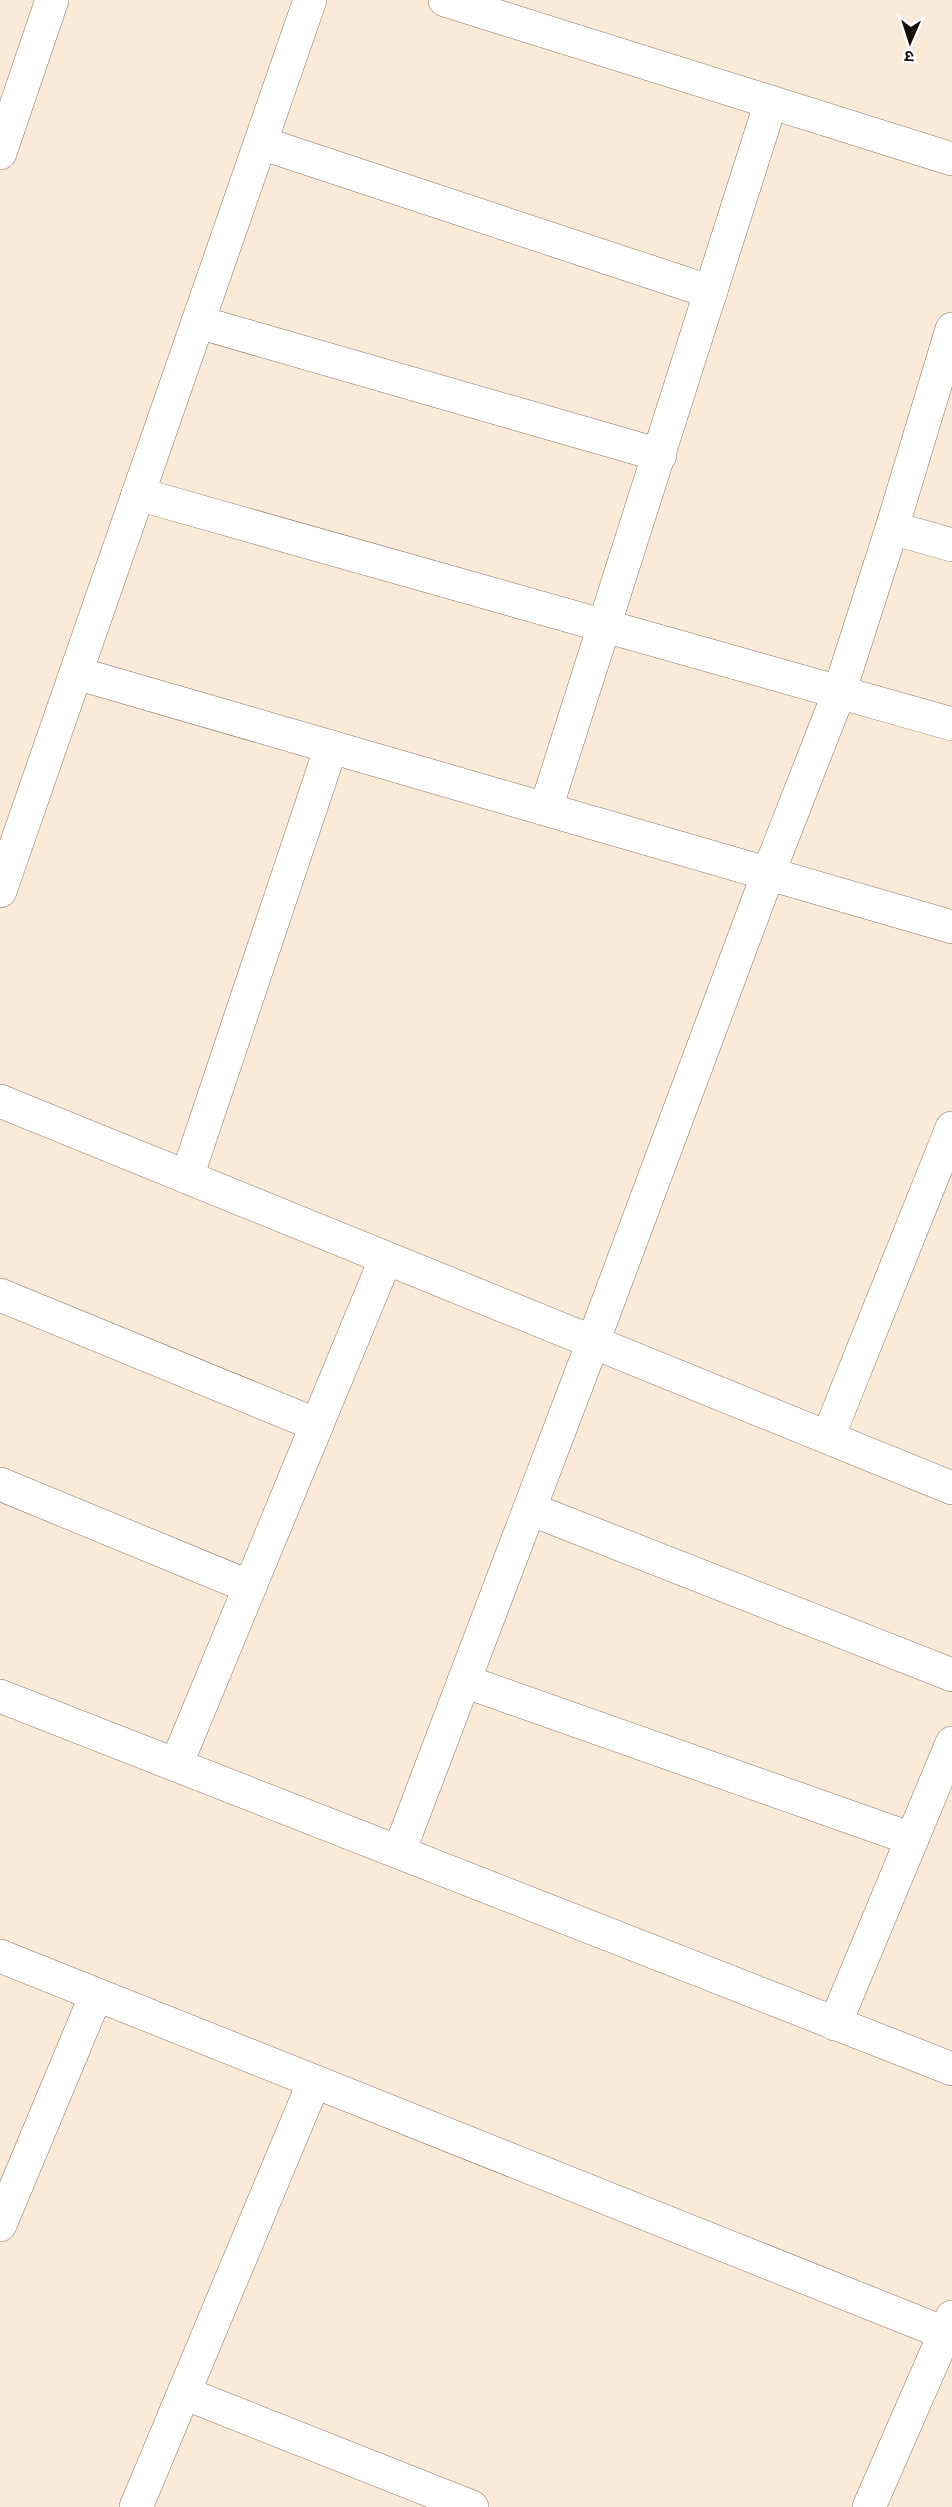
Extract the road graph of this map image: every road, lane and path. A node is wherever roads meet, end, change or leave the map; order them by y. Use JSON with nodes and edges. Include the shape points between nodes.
{"nodes":[{"id":1,"x":52,"y":0,"type":"edge"},
{"id":2,"x":310,"y":0,"type":"edge"},
{"id":3,"x":445,"y":0,"type":"edge"},
{"id":4,"x":771,"y":102,"type":"junction"},
{"id":5,"x":261,"y":143,"type":"junction"},
{"id":6,"x":0,"y":153,"type":"edge"},
{"id":7,"x":952,"y":159,"type":"edge"},
{"id":8,"x":711,"y":292,"type":"junction"},
{"id":9,"x":198,"y":322,"type":"junction"},
{"id":10,"x":949,"y":348,"type":"edge"},
{"id":11,"x":660,"y":455,"type":"junction"},
{"id":12,"x":138,"y":494,"type":"junction"},
{"id":13,"x":892,"y":528,"type":"junction"},
{"id":14,"x":952,"y":545,"type":"edge"},
{"id":15,"x":605,"y":626,"type":"junction"},
{"id":16,"x":76,"y":673,"type":"junction"},
{"id":17,"x":839,"y":693,"type":"junction"},
{"id":18,"x":952,"y":724,"type":"edge"},
{"id":19,"x":331,"y":747,"type":"junction"},
{"id":20,"x":546,"y":808,"type":"junction"},
{"id":21,"x":768,"y":874,"type":"junction"},
{"id":22,"x":0,"y":891,"type":"edge"},
{"id":23,"x":952,"y":927,"type":"edge"},
{"id":24,"x":0,"y":1101,"type":"edge"},
{"id":25,"x":952,"y":1128,"type":"edge"},
{"id":26,"x":187,"y":1177,"type":"junction"},
{"id":27,"x":386,"y":1258,"type":"junction"},
{"id":28,"x":0,"y":1295,"type":"edge"},
{"id":29,"x":593,"y":1342,"type":"junction"},
{"id":30,"x":317,"y":1425,"type":"junction"},
{"id":31,"x":828,"y":1437,"type":"junction"},
{"id":32,"x":0,"y":1484,"type":"edge"},
{"id":33,"x":952,"y":1488,"type":"edge"},
{"id":34,"x":530,"y":1509,"type":"junction"},
{"id":35,"x":250,"y":1587,"type":"junction"},
{"id":36,"x":952,"y":1675,"type":"edge"},
{"id":37,"x":464,"y":1681,"type":"junction"},
{"id":38,"x":0,"y":1696,"type":"edge"},
{"id":39,"x":952,"y":1743,"type":"edge"},
{"id":40,"x":176,"y":1765,"type":"junction"},
{"id":41,"x":912,"y":1839,"type":"junction"},
{"id":42,"x":399,"y":1852,"type":"junction"},
{"id":43,"x":0,"y":1956,"type":"edge"},
{"id":44,"x":96,"y":1995,"type":"junction"},
{"id":45,"x":835,"y":2024,"type":"junction"},
{"id":46,"x":952,"y":2069,"type":"edge"},
{"id":47,"x":314,"y":2082,"type":"junction"},
{"id":48,"x":0,"y":2225,"type":"edge"},
{"id":49,"x":950,"y":2329,"type":"edge"},
{"id":50,"x":184,"y":2393,"type":"junction"},
{"id":51,"x":136,"y":2507,"type":"edge"},
{"id":52,"x":472,"y":2507,"type":"edge"},
{"id":53,"x":869,"y":2507,"type":"edge"}],
"edges":[{"from":1,"to":6,"type":"street"},
{"from":2,"to":5,"type":"street"},
{"from":3,"to":4,"type":"street"},
{"from":4,"to":7,"type":"street"},
{"from":4,"to":8,"type":"street"},
{"from":5,"to":8,"type":"street"},
{"from":5,"to":9,"type":"street"},
{"from":8,"to":11,"type":"street"},
{"from":9,"to":11,"type":"street"},
{"from":9,"to":12,"type":"street"},
{"from":10,"to":13,"type":"street"},
{"from":11,"to":15,"type":"street"},
{"from":12,"to":15,"type":"street"},
{"from":12,"to":16,"type":"street"},
{"from":13,"to":14,"type":"street"},
{"from":13,"to":17,"type":"street"},
{"from":15,"to":17,"type":"street"},
{"from":15,"to":20,"type":"street"},
{"from":16,"to":19,"type":"street"},
{"from":16,"to":22,"type":"street"},
{"from":17,"to":18,"type":"street"},
{"from":17,"to":21,"type":"street"},
{"from":19,"to":20,"type":"street"},
{"from":19,"to":26,"type":"street"},
{"from":20,"to":21,"type":"street"},
{"from":21,"to":23,"type":"street"},
{"from":21,"to":29,"type":"street"},
{"from":24,"to":26,"type":"street"},
{"from":25,"to":31,"type":"street"},
{"from":26,"to":27,"type":"street"},
{"from":27,"to":29,"type":"street"},
{"from":27,"to":30,"type":"street"},
{"from":28,"to":30,"type":"street"},
{"from":29,"to":31,"type":"street"},
{"from":29,"to":34,"type":"street"},
{"from":30,"to":35,"type":"street"},
{"from":31,"to":33,"type":"street"},
{"from":32,"to":35,"type":"street"},
{"from":34,"to":36,"type":"street"},
{"from":34,"to":37,"type":"street"},
{"from":35,"to":40,"type":"street"},
{"from":37,"to":41,"type":"street"},
{"from":37,"to":42,"type":"street"},
{"from":38,"to":40,"type":"street"},
{"from":39,"to":41,"type":"street"},
{"from":40,"to":42,"type":"street"},
{"from":41,"to":45,"type":"street"},
{"from":42,"to":45,"type":"street"},
{"from":43,"to":44,"type":"street"},
{"from":44,"to":47,"type":"street"},
{"from":44,"to":48,"type":"street"},
{"from":45,"to":46,"type":"street"},
{"from":47,"to":49,"type":"street"},
{"from":47,"to":50,"type":"street"},
{"from":49,"to":53,"type":"street"},
{"from":50,"to":51,"type":"street"},
{"from":50,"to":52,"type":"street"}]}
